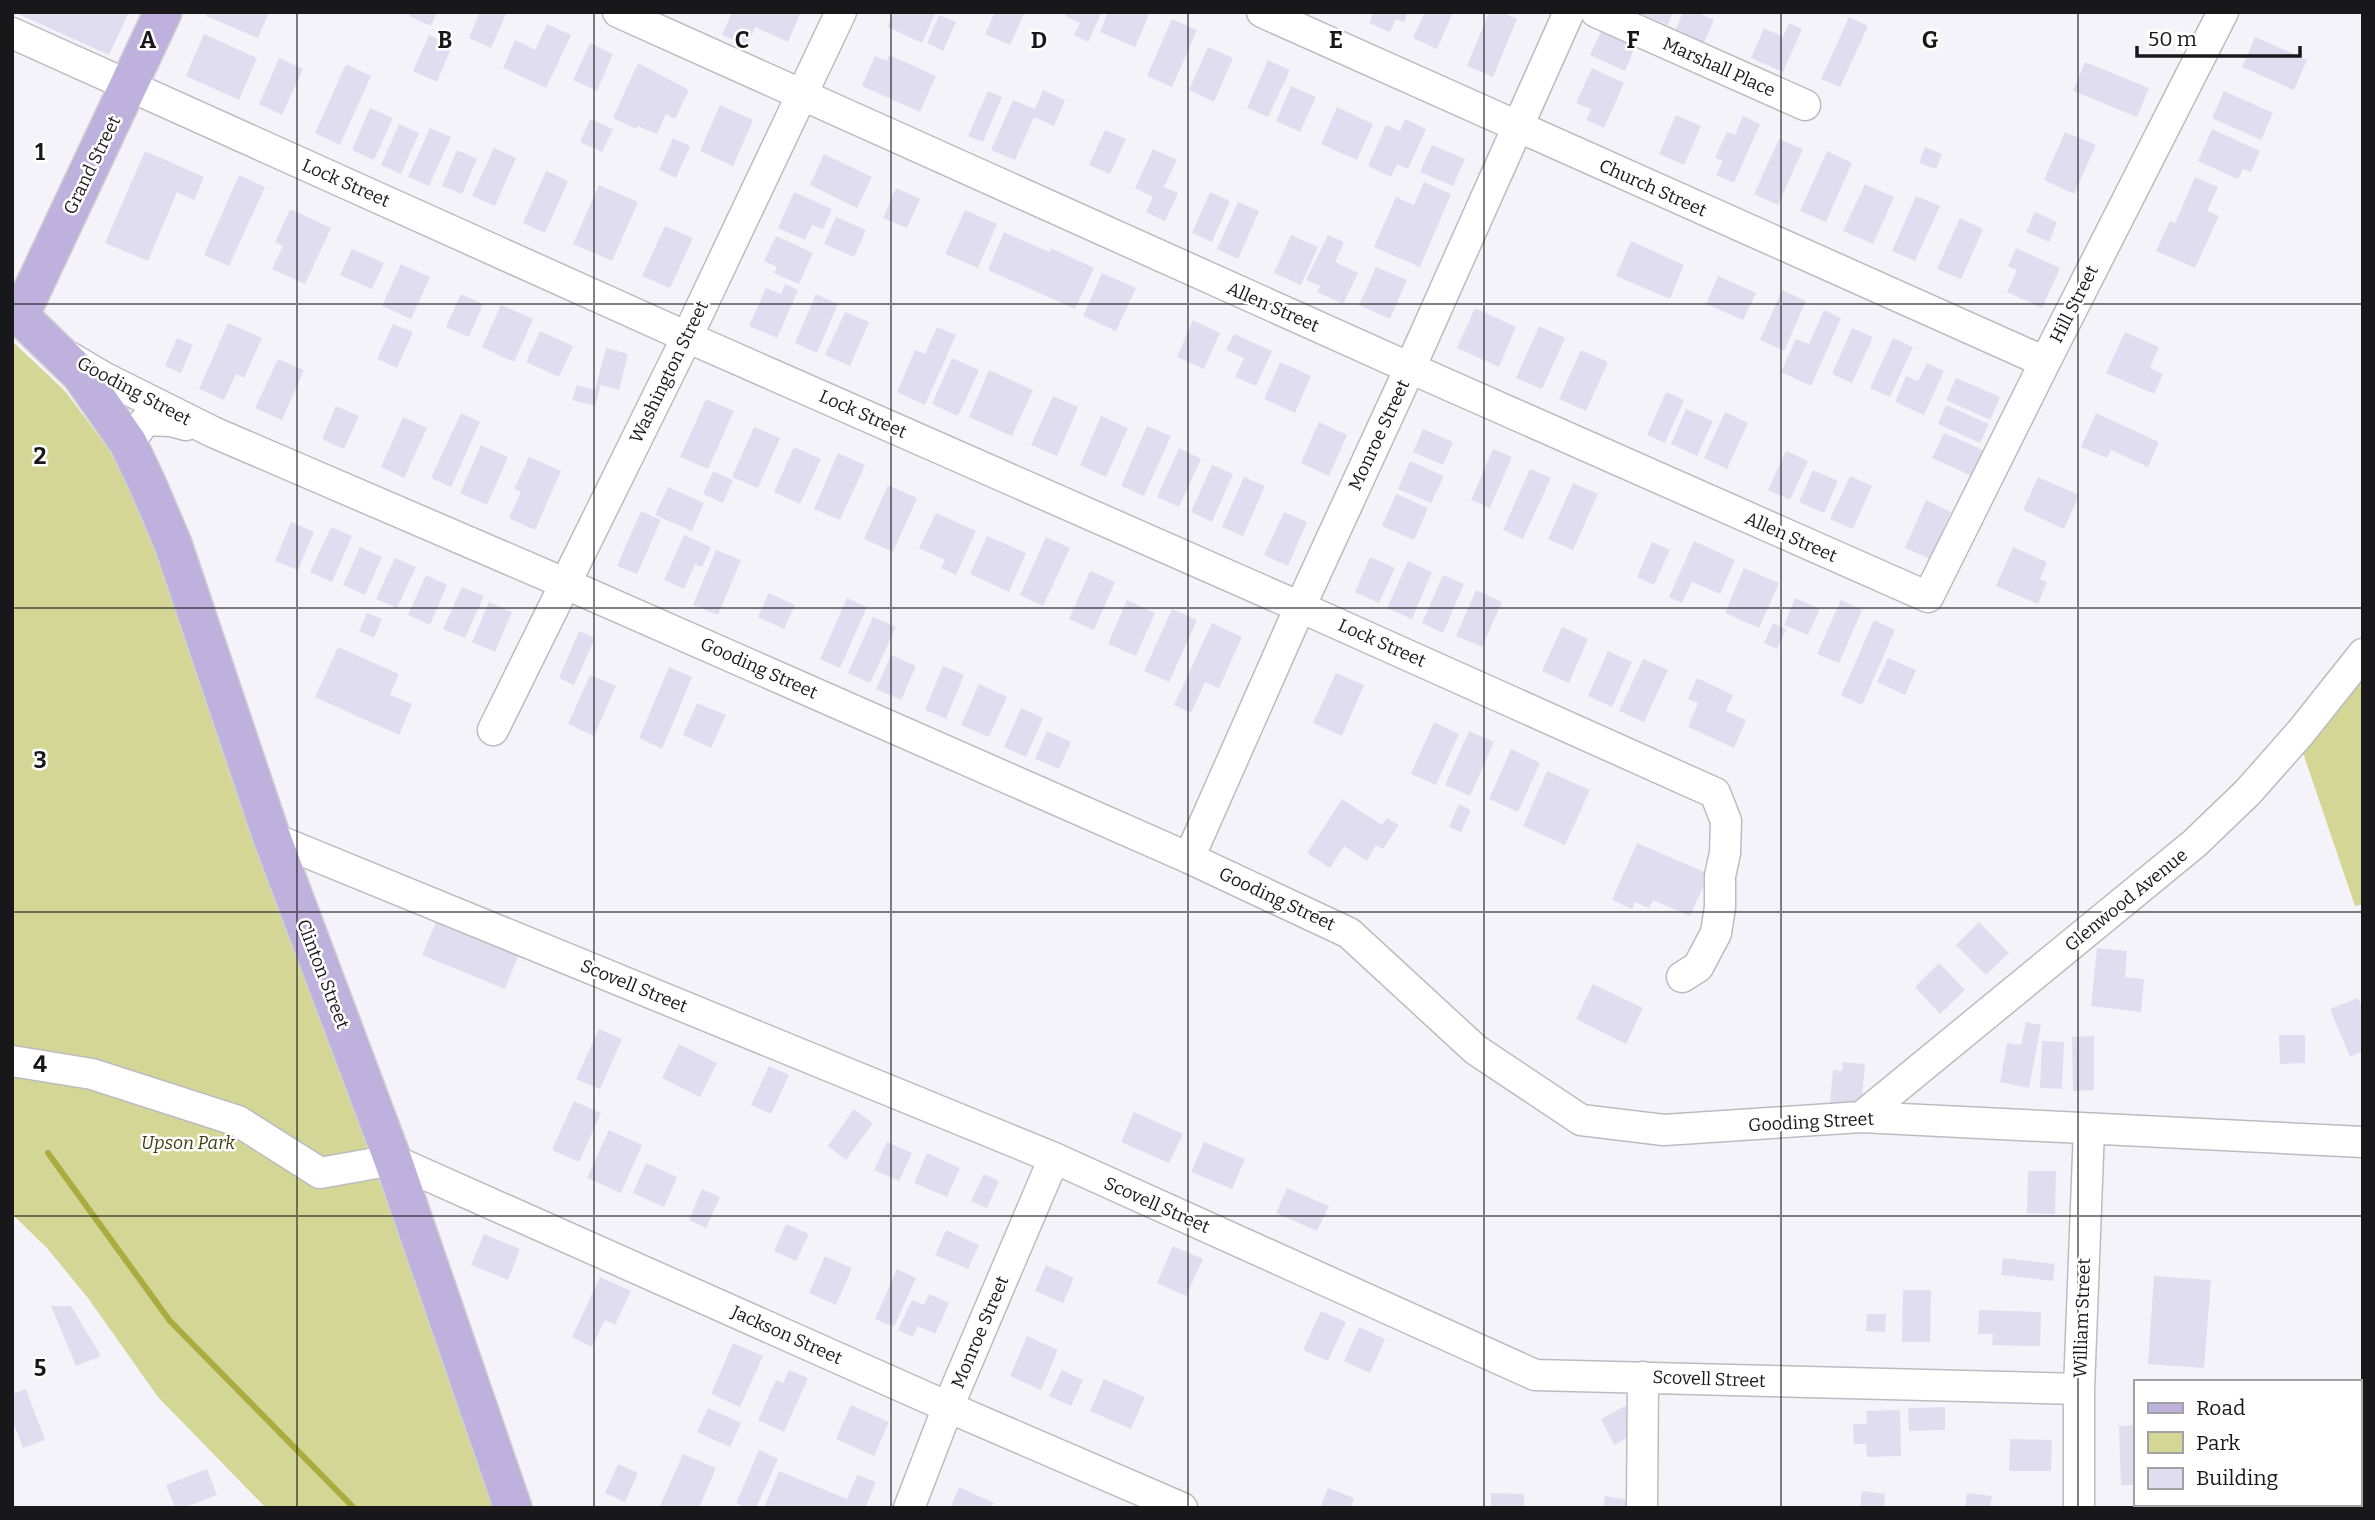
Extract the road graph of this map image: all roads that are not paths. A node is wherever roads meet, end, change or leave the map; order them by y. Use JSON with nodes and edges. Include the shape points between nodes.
{"nodes":[{"id":1,"x":163,"y":12,"type":"edge"},
{"id":2,"x":618,"y":12,"type":"edge"},
{"id":3,"x":841,"y":12,"type":"edge"},
{"id":4,"x":1262,"y":12,"type":"edge"},
{"id":5,"x":1569,"y":12,"type":"edge"},
{"id":6,"x":1596,"y":12,"type":"edge"},
{"id":7,"x":2223,"y":12,"type":"edge"},
{"id":8,"x":12,"y":33,"type":"edge"},
{"id":9,"x":130,"y":86,"type":"junction"},
{"id":10,"x":800,"y":95,"type":"junction"},
{"id":11,"x":1805,"y":105,"type":"dead end"},
{"id":12,"x":1518,"y":128,"type":"junction"},
{"id":13,"x":16,"y":314,"type":"edge"},
{"id":14,"x":687,"y":337,"type":"junction"},
{"id":15,"x":56,"y":348,"type":"junction"},
{"id":16,"x":2045,"y":362,"type":"junction"},
{"id":17,"x":1410,"y":368,"type":"junction"},
{"id":18,"x":213,"y":432,"type":"junction"},
{"id":19,"x":128,"y":443,"type":"junction"},
{"id":20,"x":564,"y":583,"type":"junction"},
{"id":21,"x":1928,"y":597,"type":"joint"},
{"id":22,"x":1300,"y":607,"type":"junction"},
{"id":23,"x":2363,"y":654,"type":"edge"},
{"id":24,"x":493,"y":730,"type":"dead end"},
{"id":25,"x":272,"y":838,"type":"junction"},
{"id":26,"x":1189,"y":858,"type":"junction"},
{"id":27,"x":1682,"y":977,"type":"dead end"},
{"id":28,"x":12,"y":1062,"type":"edge"},
{"id":29,"x":1861,"y":1117,"type":"junction"},
{"id":30,"x":2089,"y":1129,"type":"junction"},
{"id":31,"x":2363,"y":1142,"type":"edge"},
{"id":32,"x":1054,"y":1158,"type":"junction"},
{"id":33,"x":393,"y":1160,"type":"junction"},
{"id":34,"x":1643,"y":1377,"type":"junction"},
{"id":35,"x":2079,"y":1390,"type":"junction"},
{"id":36,"x":948,"y":1407,"type":"junction"},
{"id":37,"x":513,"y":1508,"type":"edge"},
{"id":38,"x":909,"y":1508,"type":"edge"},
{"id":39,"x":1182,"y":1508,"type":"edge"},
{"id":40,"x":1642,"y":1508,"type":"edge"},
{"id":41,"x":2079,"y":1508,"type":"edge"}],
"edges":[{"from":1,"to":9,"type":"main road","name":"Grand Street"},
{"from":2,"to":10,"type":"street","name":"Allen Street"},
{"from":3,"to":10,"type":"street","name":"Washington Street"},
{"from":4,"to":12,"type":"street","name":"Church Street"},
{"from":5,"to":12,"type":"street","name":"Monroe Street"},
{"from":6,"to":11,"type":"street","name":"Marshall Place"},
{"from":7,"to":16,"type":"street","name":"Hill Street"},
{"from":8,"to":9,"type":"street","name":"Lock Street"},
{"from":9,"to":13,"type":"main road","name":"Grand Street"},
{"from":9,"to":14,"type":"street","name":"Lock Street"},
{"from":10,"to":14,"type":"street","name":"Washington Street"},
{"from":10,"to":17,"type":"street","name":"Allen Street"},
{"from":12,"to":16,"type":"street","name":"Church Street"},
{"from":12,"to":17,"type":"street","name":"Monroe Street"},
{"from":13,"to":15,"type":"main road","name":"Gooding Street"},
{"from":14,"to":20,"type":"street","name":"Washington Street"},
{"from":14,"to":22,"type":"street","name":"Lock Street"},
{"from":15,"to":18,"type":"street","name":"Gooding Street"},
{"from":15,"to":19,"type":"main road","name":"Gooding Street"},
{"from":16,"to":21,"type":"street","name":"Hill Street"},
{"from":17,"to":21,"type":"street","name":"Allen Street"},
{"from":17,"to":22,"type":"street","name":"Monroe Street"},
{"from":18,"to":19,"type":"street","name":"Gooding Street","via":[[146,420]]},
{"from":18,"to":20,"type":"street","name":"Gooding Street"},
{"from":19,"to":25,"type":"main road","name":"Clinton Street","via":[[173,544]]},
{"from":20,"to":24,"type":"street","name":"Washington Street"},
{"from":20,"to":26,"type":"street","name":"Gooding Street"},
{"from":22,"to":26,"type":"street","name":"Monroe Street"},
{"from":22,"to":27,"type":"street","name":"Lock Street","via":[[1716,793],[1726,821],[1716,933],[1699,967]]},
{"from":23,"to":29,"type":"street","name":"Glenwood Avenue","via":[[2248,792],[2195,843]]},
{"from":25,"to":32,"type":"street","name":"Scovell Street"},
{"from":25,"to":33,"type":"main road","name":"Clinton Street"},
{"from":26,"to":29,"type":"street","name":"Gooding Street","via":[[1349,933],[1476,1051],[1581,1119],[1664,1130]]},
{"from":28,"to":33,"type":"street","via":[[92,1074],[238,1121],[320,1173]]},
{"from":29,"to":30,"type":"street","name":"Gooding Street"},
{"from":30,"to":31,"type":"street","name":"Gooding Street"},
{"from":30,"to":35,"type":"street","name":"William Street"},
{"from":32,"to":34,"type":"street","name":"Scovell Street","via":[[1535,1375]]},
{"from":32,"to":36,"type":"street","name":"Monroe Street"},
{"from":33,"to":36,"type":"street","name":"Jackson Street"},
{"from":33,"to":37,"type":"main road","name":"Clinton Street"},
{"from":34,"to":35,"type":"street","name":"Scovell Street"},
{"from":34,"to":40,"type":"street"},
{"from":35,"to":41,"type":"street","name":"William Street"},
{"from":36,"to":38,"type":"street","name":"Monroe Street"},
{"from":36,"to":39,"type":"street","name":"Jackson Street"}]}
